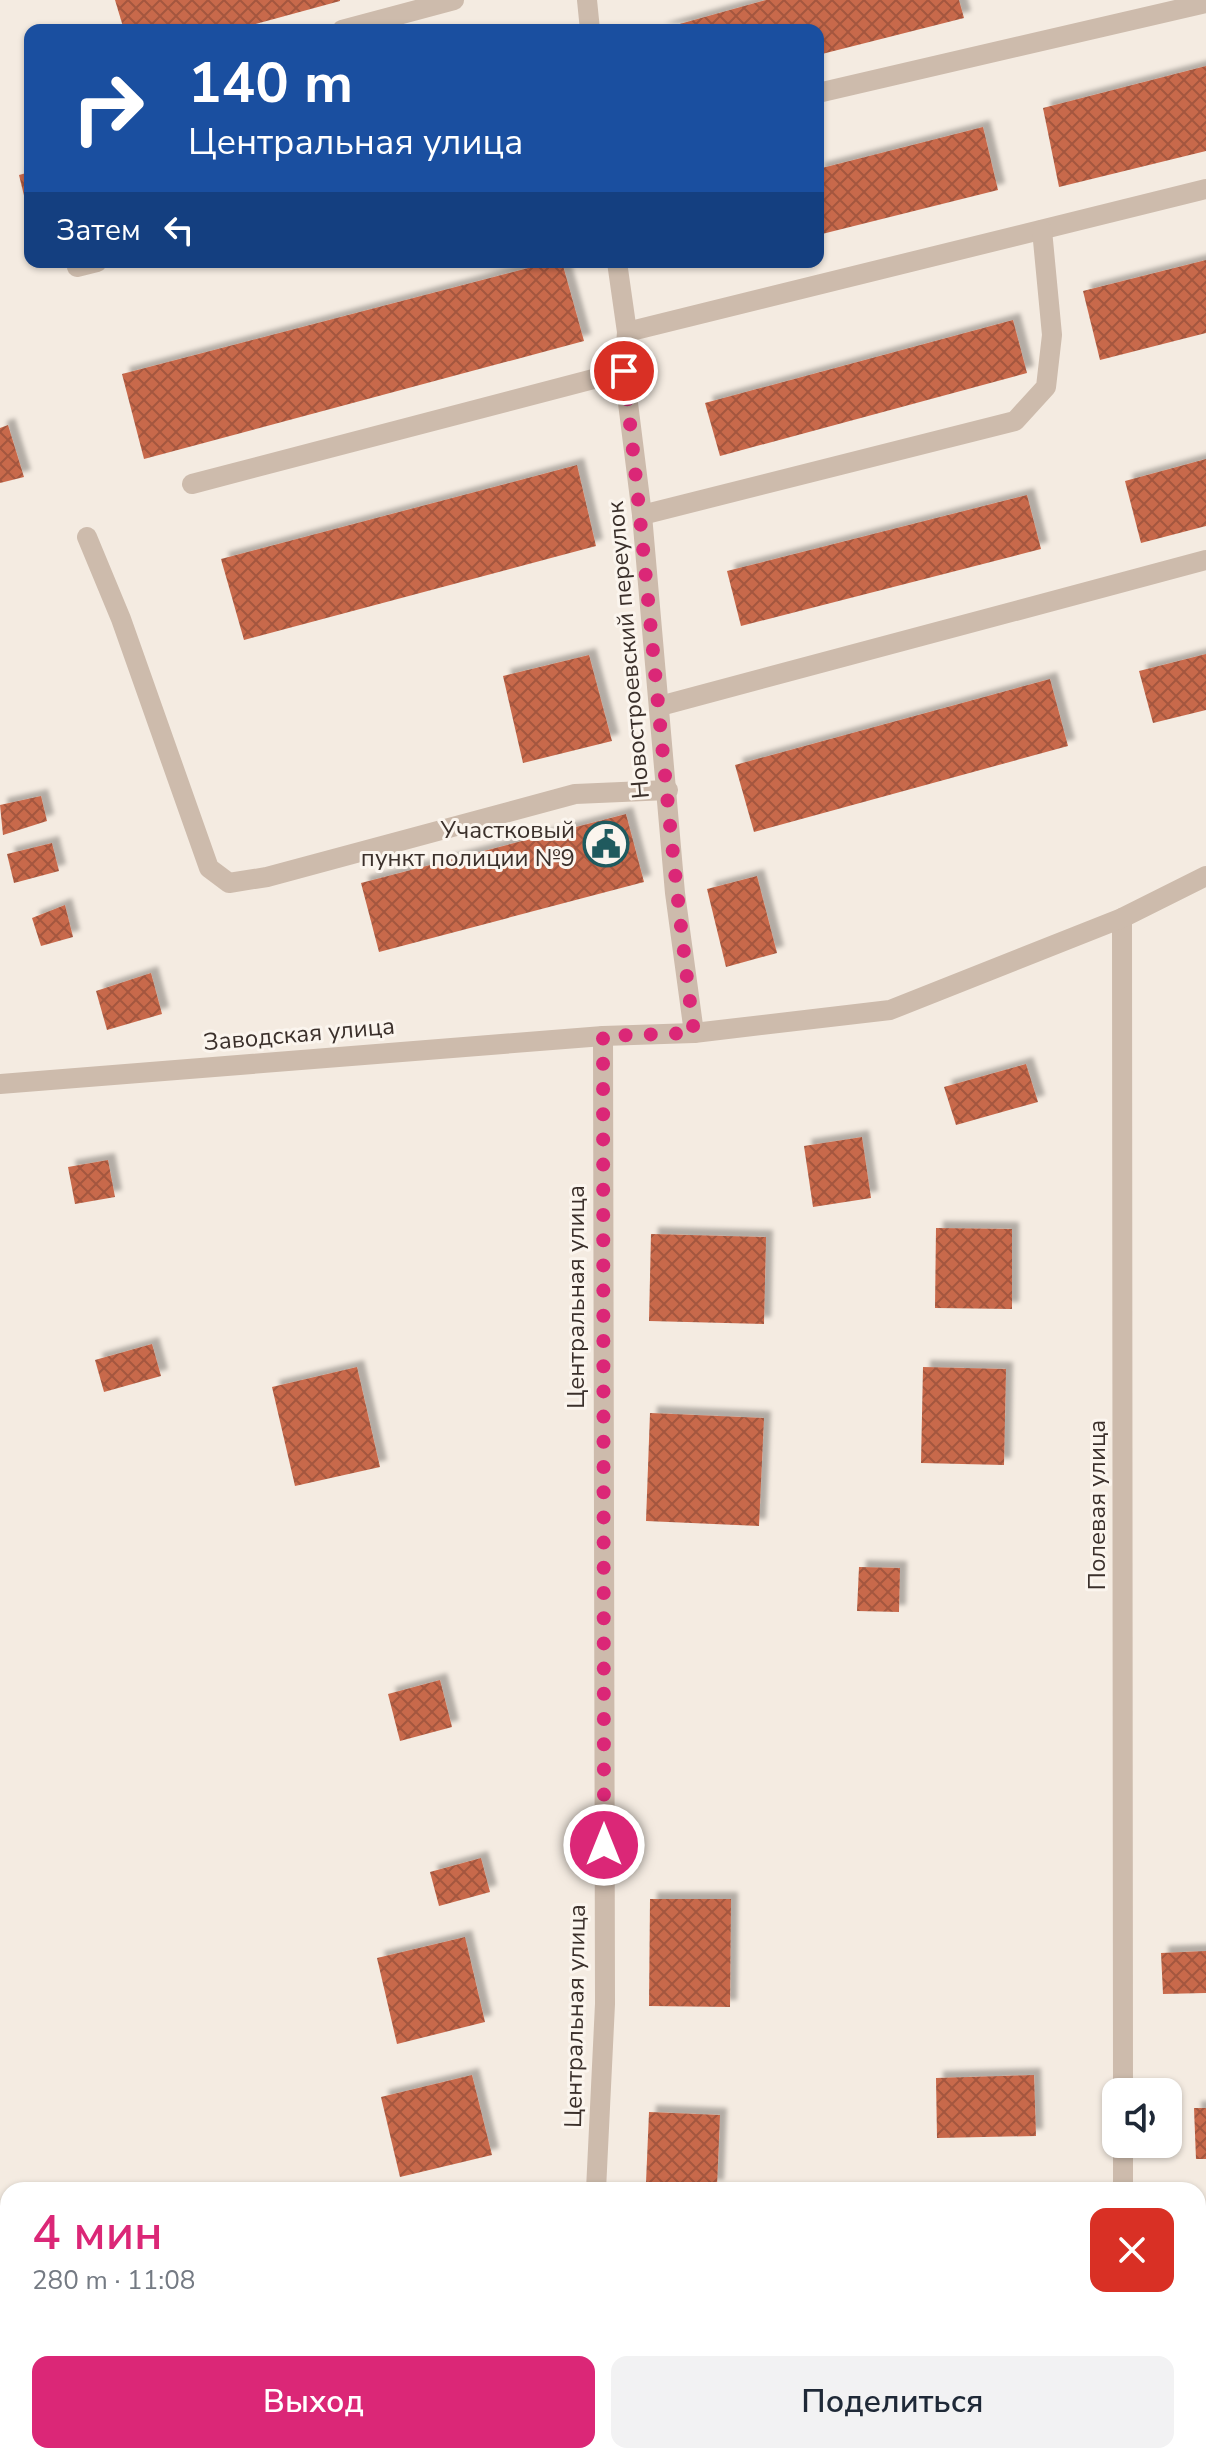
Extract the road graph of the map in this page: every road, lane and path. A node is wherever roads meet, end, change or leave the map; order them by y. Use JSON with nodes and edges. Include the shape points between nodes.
{"nodes":[{"id":1,"x":454,"y":0,"type":"edge"},
{"id":2,"x":587,"y":0,"type":"edge"},
{"id":3,"x":1206,"y":3,"type":"edge"},
{"id":4,"x":364,"y":24,"type":"edge"},
{"id":5,"x":589,"y":24,"type":"edge"},
{"id":6,"x":824,"y":92,"type":"edge"},
{"id":7,"x":1206,"y":189,"type":"edge"},
{"id":8,"x":1042,"y":230,"type":"junction"},
{"id":9,"x":618,"y":268,"type":"edge"},
{"id":10,"x":627,"y":332,"type":"junction"},
{"id":11,"x":624,"y":371,"type":"junction"},
{"id":12,"x":192,"y":484,"type":"dead end"},
{"id":13,"x":642,"y":515,"type":"junction"},
{"id":14,"x":87,"y":537,"type":"dead end"},
{"id":15,"x":1206,"y":560,"type":"edge"},
{"id":16,"x":660,"y":706,"type":"junction"},
{"id":17,"x":668,"y":790,"type":"junction"},
{"id":18,"x":1206,"y":876,"type":"edge"},
{"id":19,"x":1122,"y":918,"type":"junction"},
{"id":20,"x":694,"y":1033,"type":"junction"},
{"id":21,"x":603,"y":1036,"type":"junction"},
{"id":22,"x":0,"y":1084,"type":"edge"},
{"id":23,"x":1123,"y":2078,"type":"edge"},
{"id":24,"x":1123,"y":2158,"type":"edge"},
{"id":25,"x":596,"y":2182,"type":"edge"},
{"id":26,"x":1123,"y":2182,"type":"edge"}],
"edges":[{"from":1,"to":4,"type":"street"},
{"from":2,"to":5,"type":"street"},
{"from":3,"to":6,"type":"street"},
{"from":7,"to":8,"type":"street"},
{"from":8,"to":10,"type":"street"},
{"from":8,"to":13,"type":"street","via":[[1052,335],[1046,387],[1015,421]]},
{"from":9,"to":10,"type":"street","name":"Новостроевский переулок"},
{"from":10,"to":11,"type":"street","name":"Новостроевский переулок"},
{"from":11,"to":12,"type":"street"},
{"from":11,"to":13,"type":"street","name":"Новостроевский переулок"},
{"from":13,"to":16,"type":"street","name":"Новостроевский переулок"},
{"from":14,"to":17,"type":"street","via":[[209,868],[229,883],[575,794]]},
{"from":15,"to":16,"type":"street"},
{"from":16,"to":17,"type":"street","name":"Новостроевский переулок"},
{"from":17,"to":20,"type":"street","name":"Новостроевский переулок"},
{"from":18,"to":19,"type":"street"},
{"from":19,"to":20,"type":"street","via":[[890,1010]]},
{"from":19,"to":23,"type":"street","name":"Полевая улица"},
{"from":20,"to":21,"type":"street"},
{"from":21,"to":22,"type":"street","name":"Заводская улица"},
{"from":21,"to":25,"type":"street","name":"Центральная улица","via":[[605,2004]]},
{"from":24,"to":26,"type":"street"}]}
